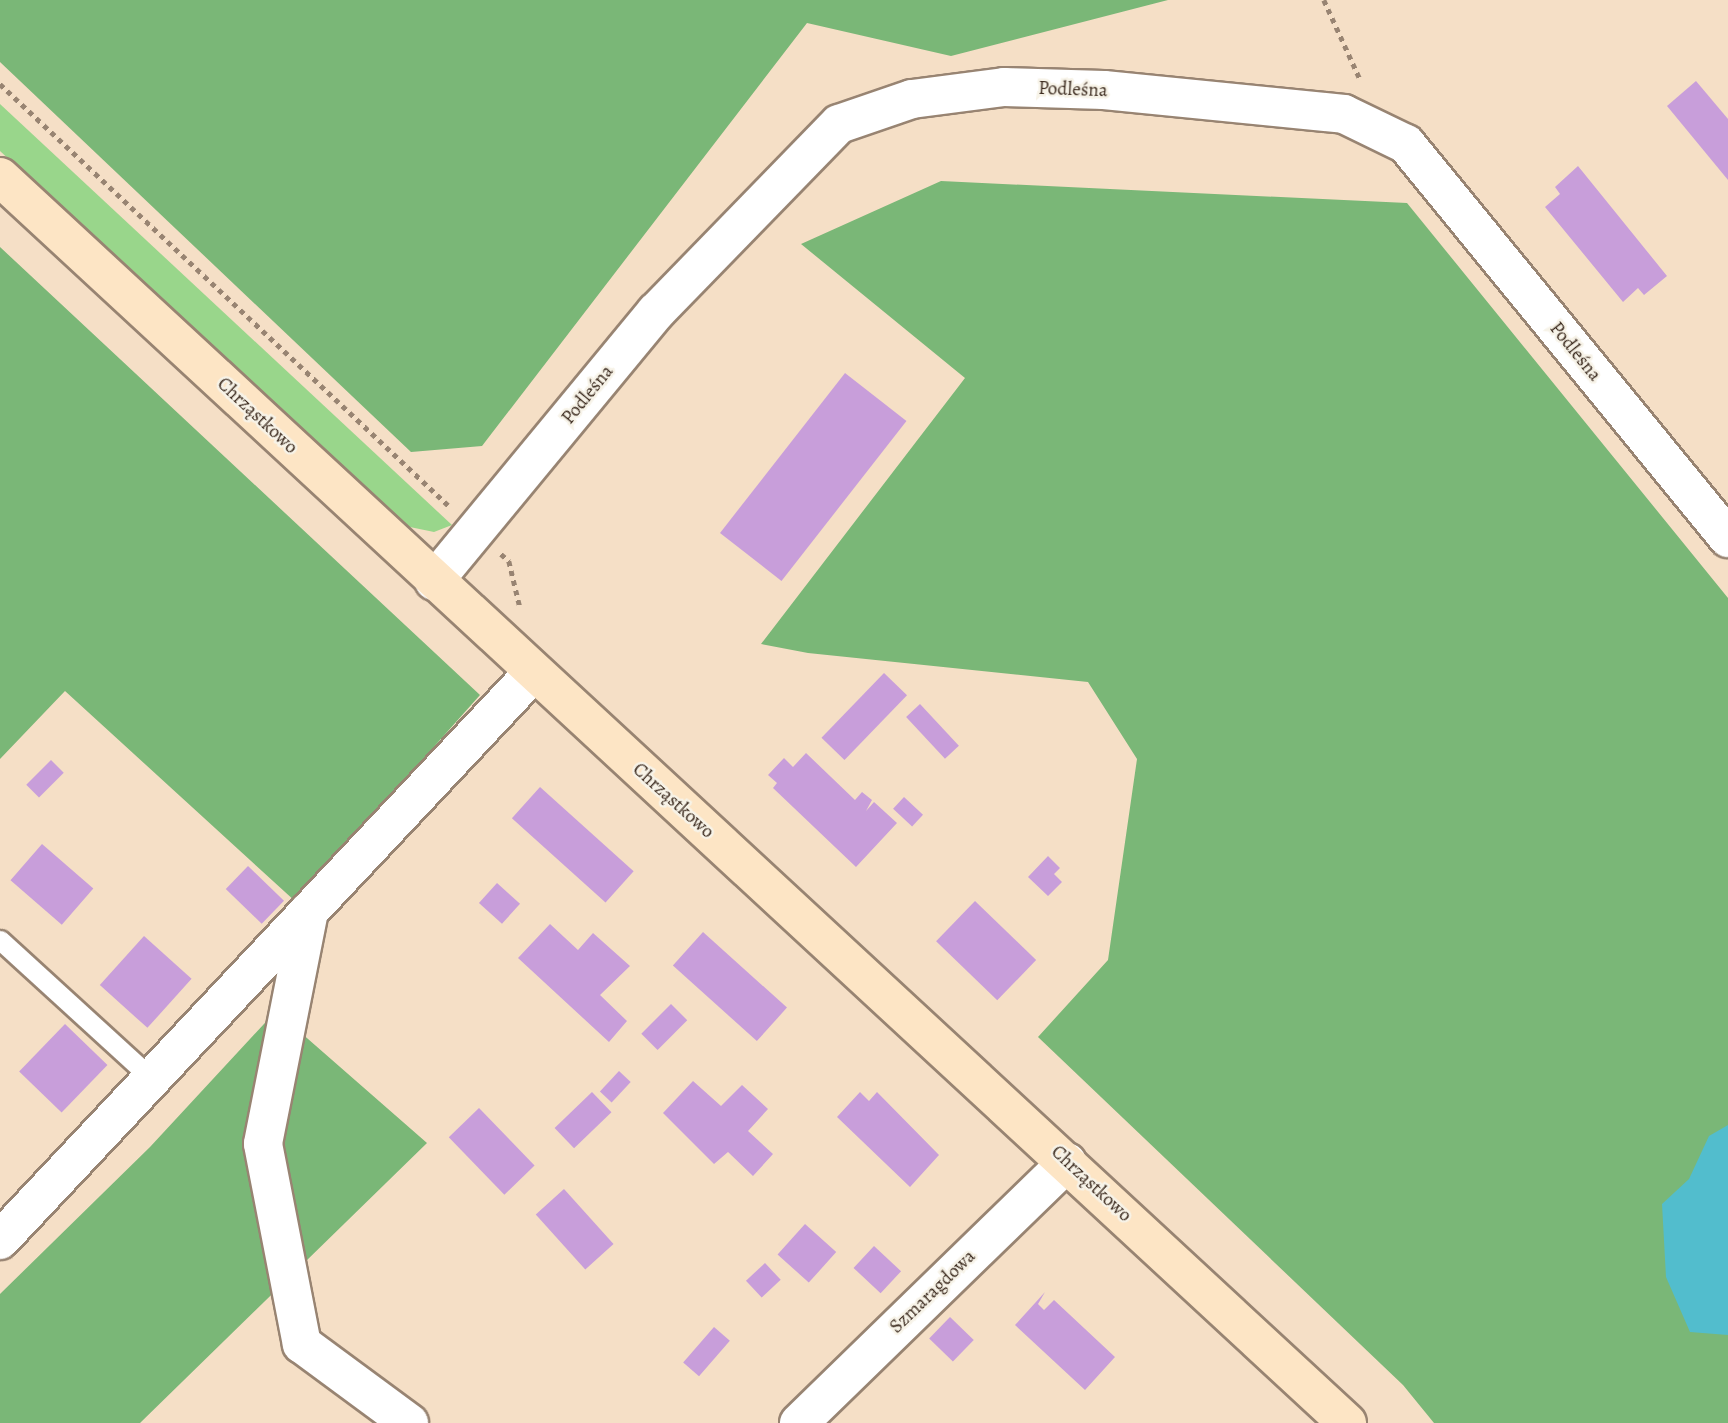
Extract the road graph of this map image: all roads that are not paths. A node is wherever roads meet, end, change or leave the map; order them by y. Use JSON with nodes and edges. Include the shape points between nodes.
{"nodes":[{"id":1,"x":0,"y":177,"type":"edge"},
{"id":2,"x":1728,"y":538,"type":"edge"},
{"id":3,"x":434,"y":581,"type":"junction"},
{"id":4,"x":533,"y":673,"type":"junction"},
{"id":5,"x":309,"y":911,"type":"junction"},
{"id":6,"x":0,"y":940,"type":"edge"},
{"id":7,"x":152,"y":1079,"type":"junction"},
{"id":8,"x":1067,"y":1162,"type":"junction"},
{"id":9,"x":0,"y":1240,"type":"edge"},
{"id":10,"x":409,"y":1423,"type":"edge"},
{"id":11,"x":799,"y":1423,"type":"edge"},
{"id":12,"x":1348,"y":1423,"type":"edge"}],
"edges":[{"from":1,"to":3,"type":"street","name":"Chrząstkowo"},
{"from":2,"to":3,"type":"street","name":"Podleśna","via":[[1406,144],[1345,114],[1104,90],[1004,88],[912,99],[839,124],[656,312]]},
{"from":3,"to":4,"type":"street","name":"Chrząstkowo"},
{"from":4,"to":5,"type":"street"},
{"from":4,"to":8,"type":"street","name":"Chrząstkowo"},
{"from":5,"to":7,"type":"street"},
{"from":5,"to":10,"type":"street","via":[[263,1144],[302,1344]]},
{"from":6,"to":7,"type":"lane"},
{"from":7,"to":9,"type":"street"},
{"from":8,"to":11,"type":"street","name":"Szmaragdowa"},
{"from":8,"to":12,"type":"street","name":"Chrząstkowo"}]}
